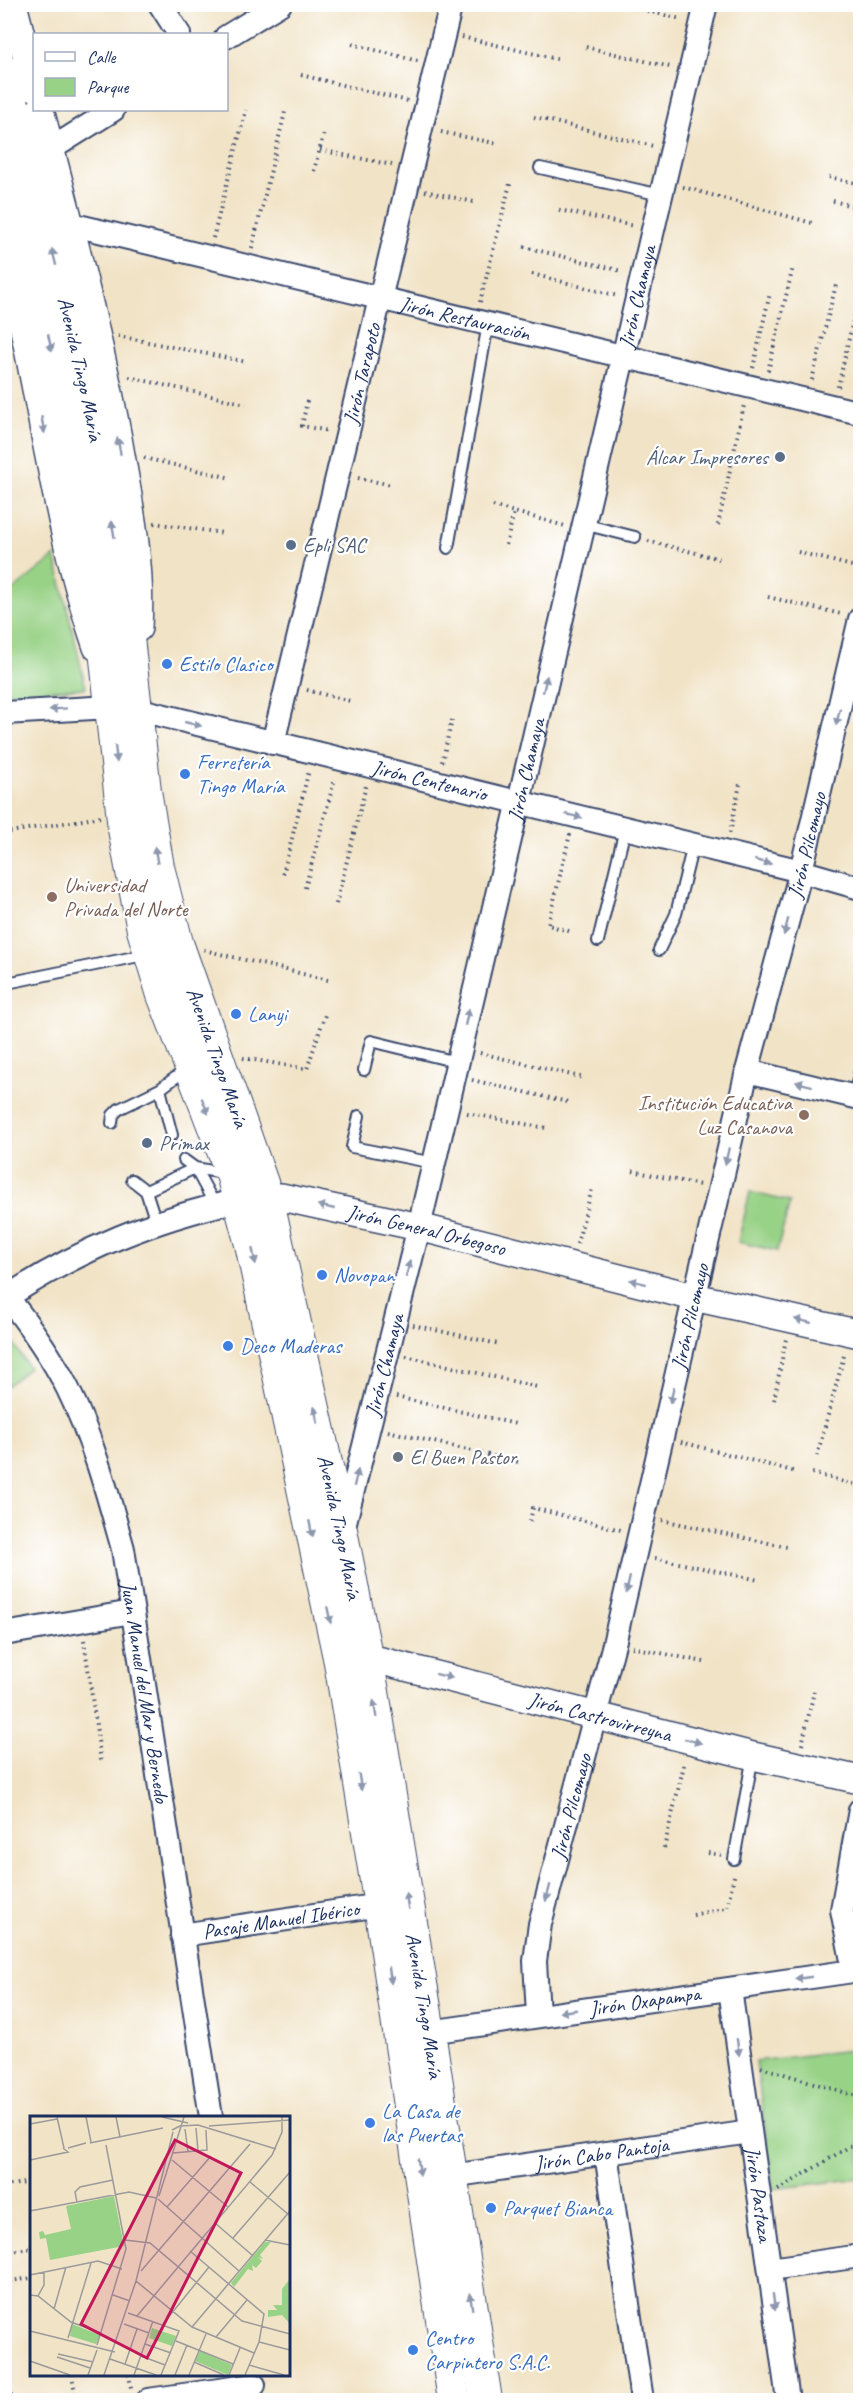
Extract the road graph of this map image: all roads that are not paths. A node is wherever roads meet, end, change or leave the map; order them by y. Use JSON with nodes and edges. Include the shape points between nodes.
{"nodes":[{"id":1,"x":13,"y":4,"type":"edge"},
{"id":2,"x":160,"y":4,"type":"edge"},
{"id":3,"x":280,"y":4,"type":"edge"},
{"id":4,"x":451,"y":4,"type":"edge"},
{"id":5,"x":704,"y":14,"type":"edge"},
{"id":6,"x":178,"y":33,"type":"edge"},
{"id":7,"x":228,"y":36,"type":"edge"},
{"id":8,"x":4,"y":71,"type":"edge"},
{"id":9,"x":33,"y":83,"type":"edge"},
{"id":10,"x":40,"y":111,"type":"edge"},
{"id":11,"x":111,"y":111,"type":"edge"},
{"id":12,"x":51,"y":149,"type":"junction"},
{"id":13,"x":4,"y":164,"type":"edge"},
{"id":14,"x":540,"y":168,"type":"dead end"},
{"id":15,"x":663,"y":188,"type":"junction"},
{"id":16,"x":70,"y":224,"type":"junction"},
{"id":17,"x":4,"y":245,"type":"edge"},
{"id":18,"x":380,"y":298,"type":"junction"},
{"id":19,"x":482,"y":323,"type":"junction"},
{"id":20,"x":622,"y":356,"type":"junction"},
{"id":21,"x":861,"y":413,"type":"edge"},
{"id":22,"x":582,"y":527,"type":"junction"},
{"id":23,"x":635,"y":537,"type":"road end"},
{"id":24,"x":448,"y":548,"type":"dead end"},
{"id":25,"x":860,"y":619,"type":"edge"},
{"id":26,"x":858,"y":645,"type":"edge"},
{"id":27,"x":120,"y":673,"type":"junction"},
{"id":28,"x":123,"y":708,"type":"junction"},
{"id":29,"x":4,"y":714,"type":"edge"},
{"id":30,"x":273,"y":743,"type":"junction"},
{"id":31,"x":517,"y":803,"type":"junction"},
{"id":32,"x":625,"y":829,"type":"junction"},
{"id":33,"x":693,"y":845,"type":"junction"},
{"id":34,"x":801,"y":871,"type":"junction"},
{"id":35,"x":861,"y":888,"type":"edge"},
{"id":36,"x":598,"y":941,"type":"dead end"},
{"id":37,"x":164,"y":948,"type":"junction"},
{"id":38,"x":659,"y":950,"type":"dead end"},
{"id":39,"x":7,"y":983,"type":"dead end"},
{"id":40,"x":190,"y":1026,"type":"junction"},
{"id":41,"x":457,"y":1062,"type":"junction"},
{"id":42,"x":190,"y":1067,"type":"junction"},
{"id":43,"x":364,"y":1070,"type":"dead end"},
{"id":44,"x":861,"y":1070,"type":"edge"},
{"id":45,"x":747,"y":1071,"type":"junction"},
{"id":46,"x":160,"y":1089,"type":"junction"},
{"id":47,"x":857,"y":1097,"type":"edge"},
{"id":48,"x":359,"y":1116,"type":"dead end"},
{"id":49,"x":112,"y":1122,"type":"dead end"},
{"id":50,"x":172,"y":1135,"type":"dead end"},
{"id":51,"x":184,"y":1160,"type":"dead end"},
{"id":52,"x":434,"y":1163,"type":"junction"},
{"id":53,"x":195,"y":1168,"type":"junction"},
{"id":54,"x":132,"y":1180,"type":"dead end"},
{"id":55,"x":146,"y":1191,"type":"junction"},
{"id":56,"x":238,"y":1194,"type":"junction"},
{"id":57,"x":156,"y":1222,"type":"junction"},
{"id":58,"x":419,"y":1227,"type":"junction"},
{"id":59,"x":6,"y":1295,"type":"edge"},
{"id":60,"x":694,"y":1297,"type":"junction"},
{"id":61,"x":856,"y":1332,"type":"edge"},
{"id":62,"x":342,"y":1535,"type":"junction"},
{"id":63,"x":132,"y":1612,"type":"junction"},
{"id":64,"x":4,"y":1634,"type":"edge"},
{"id":65,"x":353,"y":1659,"type":"junction"},
{"id":66,"x":595,"y":1714,"type":"junction"},
{"id":67,"x":753,"y":1756,"type":"junction"},
{"id":68,"x":861,"y":1780,"type":"edge"},
{"id":69,"x":861,"y":1810,"type":"edge"},
{"id":70,"x":734,"y":1858,"type":"road end"},
{"id":71,"x":380,"y":1905,"type":"junction"},
{"id":72,"x":182,"y":1935,"type":"junction"},
{"id":73,"x":857,"y":1971,"type":"edge"},
{"id":74,"x":730,"y":1989,"type":"junction"},
{"id":75,"x":538,"y":2016,"type":"junction"},
{"id":76,"x":429,"y":2032,"type":"junction"},
{"id":77,"x":211,"y":2116,"type":"edge"},
{"id":78,"x":750,"y":2132,"type":"junction"},
{"id":79,"x":606,"y":2153,"type":"junction"},
{"id":80,"x":452,"y":2176,"type":"junction"},
{"id":81,"x":861,"y":2256,"type":"edge"},
{"id":82,"x":770,"y":2269,"type":"junction"},
{"id":83,"x":254,"y":2386,"type":"edge"},
{"id":84,"x":148,"y":2400,"type":"edge"},
{"id":85,"x":454,"y":2400,"type":"edge"},
{"id":86,"x":486,"y":2400,"type":"edge"},
{"id":87,"x":642,"y":2400,"type":"edge"},
{"id":88,"x":788,"y":2400,"type":"edge"}],
"edges":[{"from":1,"to":9,"type":"street"},
{"from":2,"to":6,"type":"street"},
{"from":3,"to":7,"type":"street"},
{"from":4,"to":18,"type":"street","name":"Jirón Tarapoto"},
{"from":5,"to":15,"type":"street","name":"Jirón Chamaya"},
{"from":27,"to":8,"type":"main road","name":"Avenida Tingo María","one_way":true,"via":[[124,602],[93,422]]},
{"from":10,"to":12,"type":"street","name":"Avenida Tingo María"},
{"from":11,"to":12,"type":"street"},
{"from":12,"to":16,"type":"street","name":"Avenida Tingo María"},
{"from":13,"to":27,"type":"main road","name":"Avenida Tingo María","one_way":true,"via":[[40,300]]},
{"from":14,"to":15,"type":"lane"},
{"from":15,"to":20,"type":"street","name":"Jirón Chamaya"},
{"from":16,"to":18,"type":"street","name":"Jirón Restauración"},
{"from":27,"to":16,"type":"street","name":"Avenida Tingo María","one_way":true,"via":[[137,646],[133,520],[105,371]]},
{"from":17,"to":27,"type":"street","name":"Avenida Tingo María","one_way":true,"via":[[68,547],[88,621]]},
{"from":18,"to":19,"type":"street","name":"Jirón Restauración"},
{"from":18,"to":30,"type":"street","name":"Jirón Tarapoto"},
{"from":19,"to":20,"type":"street","name":"Jirón Restauración"},
{"from":19,"to":24,"type":"lane"},
{"from":20,"to":21,"type":"street","name":"Jirón Restauración"},
{"from":20,"to":22,"type":"street","name":"Jirón Chamaya"},
{"from":22,"to":23,"type":"lane"},
{"from":31,"to":22,"type":"street","name":"Jirón Chamaya","one_way":true},
{"from":25,"to":26,"type":"street","name":"Jirón Pilcomayo"},
{"from":26,"to":34,"type":"street","name":"Jirón Pilcomayo","one_way":true},
{"from":27,"to":28,"type":"main road","name":"Avenida Tingo María"},
{"from":28,"to":29,"type":"street","name":"Jirón Centenario","one_way":true},
{"from":28,"to":30,"type":"street","name":"Jirón Centenario","one_way":true},
{"from":28,"to":37,"type":"main road","name":"Avenida Tingo María","via":[[130,868]]},
{"from":30,"to":31,"type":"street","name":"Jirón Centenario"},
{"from":31,"to":32,"type":"street","name":"Jirón Centenario","one_way":true},
{"from":41,"to":31,"type":"street","name":"Jirón Chamaya","one_way":true},
{"from":32,"to":33,"type":"street","name":"Jirón Centenario"},
{"from":32,"to":36,"type":"lane"},
{"from":33,"to":34,"type":"street","name":"Jirón Centenario","one_way":true},
{"from":33,"to":38,"type":"lane","via":[[676,914]]},
{"from":34,"to":35,"type":"street","name":"Jirón Centenario"},
{"from":34,"to":45,"type":"street","name":"Jirón Pilcomayo","one_way":true},
{"from":37,"to":39,"type":"lane"},
{"from":37,"to":40,"type":"main road","name":"Avenida Tingo María"},
{"from":40,"to":42,"type":"main road","name":"Avenida Tingo María"},
{"from":40,"to":56,"type":"main road","name":"Avenida Tingo María","via":[[221,1064]]},
{"from":41,"to":43,"type":"lane","via":[[370,1041]]},
{"from":41,"to":52,"type":"street","name":"Jirón Chamaya"},
{"from":42,"to":46,"type":"lane"},
{"from":42,"to":56,"type":"main road","name":"Avenida Tingo María","one_way":true},
{"from":44,"to":47,"type":"lane"},
{"from":47,"to":45,"type":"street","one_way":true},
{"from":45,"to":60,"type":"street","name":"Jirón Pilcomayo","one_way":true},
{"from":46,"to":49,"type":"lane","via":[[119,1109]]},
{"from":46,"to":50,"type":"lane"},
{"from":48,"to":52,"type":"lane","via":[[352,1147]]},
{"from":51,"to":53,"type":"lane"},
{"from":52,"to":58,"type":"street","name":"Jirón Chamaya"},
{"from":53,"to":55,"type":"lane"},
{"from":53,"to":56,"type":"lane"},
{"from":53,"to":56,"type":"lane"},
{"from":54,"to":55,"type":"lane"},
{"from":55,"to":57,"type":"lane"},
{"from":56,"to":57,"type":"street","name":"Jirón General Orbegoso"},
{"from":58,"to":56,"type":"street","name":"Jirón General Orbegoso","one_way":true,"via":[[281,1197]]},
{"from":62,"to":56,"type":"main road","name":"Avenida Tingo María","one_way":true},
{"from":56,"to":65,"type":"main road","name":"Avenida Tingo María","one_way":true},
{"from":57,"to":59,"type":"street","name":"Jirón General Orbegoso","via":[[79,1254]]},
{"from":60,"to":58,"type":"street","name":"Jirón General Orbegoso","one_way":true},
{"from":62,"to":58,"type":"street","name":"Jirón Chamaya","one_way":true},
{"from":59,"to":63,"type":"street","name":"Juan Manuel del Mar y Bernedo","via":[[68,1388],[85,1427],[123,1549]]},
{"from":61,"to":60,"type":"street","name":"Jirón General Orbegoso","one_way":true},
{"from":60,"to":66,"type":"street","name":"Jirón Pilcomayo","one_way":true},
{"from":62,"to":65,"type":"main road","name":"Avenida Tingo María"},
{"from":63,"to":64,"type":"street"},
{"from":63,"to":72,"type":"street","name":"Juan Manuel del Mar y Bernedo"},
{"from":65,"to":66,"type":"street","name":"Jirón Castrovirreyna","one_way":true},
{"from":65,"to":71,"type":"main road","name":"Avenida Tingo María","one_way":true},
{"from":76,"to":65,"type":"main road","name":"Avenida Tingo María","one_way":true},
{"from":66,"to":67,"type":"street","name":"Jirón Castrovirreyna","one_way":true},
{"from":66,"to":75,"type":"street","name":"Jirón Pilcomayo","one_way":true,"via":[[540,1924],[535,1961]]},
{"from":67,"to":68,"type":"street","name":"Jirón Castrovirreyna"},
{"from":67,"to":70,"type":"lane"},
{"from":69,"to":73,"type":"street","via":[[842,1910]]},
{"from":71,"to":72,"type":"street","name":"Pasaje Manuel Ibérico"},
{"from":71,"to":85,"type":"main road","name":"Avenida Tingo María","one_way":true},
{"from":72,"to":77,"type":"street","name":"Juan Manuel del Mar y Bernedo"},
{"from":73,"to":74,"type":"street","name":"Jirón Oxapampa","one_way":true},
{"from":74,"to":75,"type":"street","name":"Jirón Oxapampa","one_way":true},
{"from":74,"to":78,"type":"street","name":"Jirón Pastaza","one_way":true},
{"from":75,"to":76,"type":"street","name":"Jirón Oxapampa"},
{"from":76,"to":80,"type":"main road","name":"Avenida Tingo María"},
{"from":78,"to":79,"type":"street","name":"Jirón Cabo Pantoja"},
{"from":78,"to":82,"type":"street","name":"Jirón Pastaza"},
{"from":79,"to":80,"type":"street","name":"Jirón Cabo Pantoja"},
{"from":79,"to":87,"type":"street"},
{"from":86,"to":80,"type":"main road","name":"Avenida Tingo María","one_way":true},
{"from":81,"to":82,"type":"street"},
{"from":82,"to":88,"type":"street","name":"Jirón Pastaza","one_way":true},
{"from":83,"to":84,"type":"street"}]}
